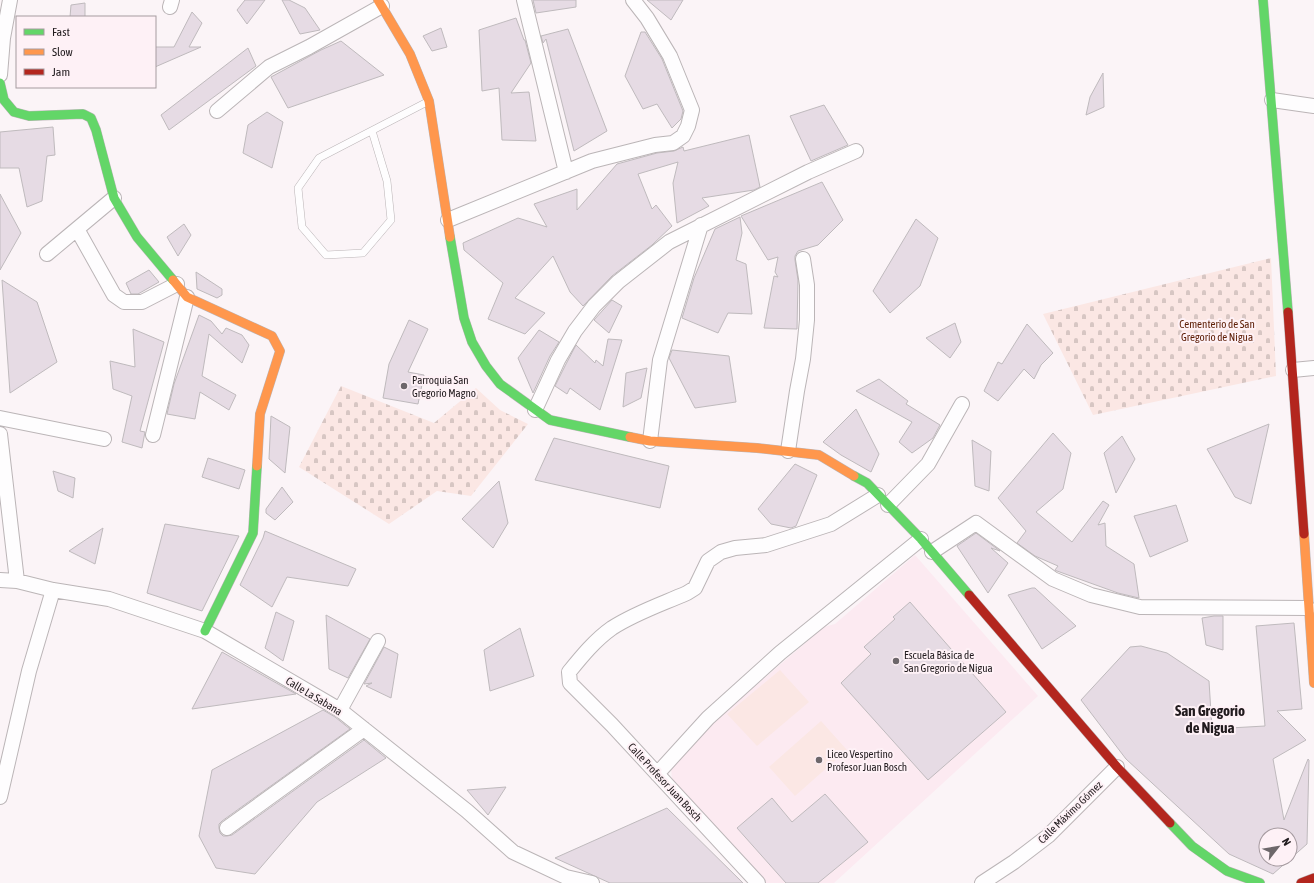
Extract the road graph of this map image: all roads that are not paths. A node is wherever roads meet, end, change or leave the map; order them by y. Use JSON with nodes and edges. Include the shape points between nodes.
{"nodes":[{"id":1,"x":10,"y":0,"type":"edge"},
{"id":2,"x":524,"y":0,"type":"edge"},
{"id":3,"x":633,"y":0,"type":"edge"},
{"id":4,"x":1263,"y":0,"type":"edge"},
{"id":5,"x":380,"y":3,"type":"edge"},
{"id":6,"x":1,"y":38,"type":"edge"},
{"id":7,"x":0,"y":75,"type":"edge"},
{"id":8,"x":0,"y":83,"type":"edge"},
{"id":9,"x":1272,"y":100,"type":"junction"},
{"id":10,"x":429,"y":101,"type":"junction"},
{"id":11,"x":1314,"y":106,"type":"edge"},
{"id":12,"x":217,"y":111,"type":"dead end"},
{"id":13,"x":372,"y":131,"type":"junction"},
{"id":14,"x":856,"y":151,"type":"dead end"},
{"id":15,"x":566,"y":172,"type":"junction"},
{"id":16,"x":114,"y":198,"type":"junction"},
{"id":17,"x":448,"y":220,"type":"junction"},
{"id":18,"x":701,"y":225,"type":"junction"},
{"id":19,"x":77,"y":229,"type":"junction"},
{"id":20,"x":47,"y":254,"type":"dead end"},
{"id":21,"x":804,"y":258,"type":"dead end"},
{"id":22,"x":177,"y":284,"type":"junction"},
{"id":23,"x":187,"y":297,"type":"junction"},
{"id":24,"x":1314,"y":368,"type":"edge"},
{"id":25,"x":1293,"y":370,"type":"junction"},
{"id":26,"x":962,"y":404,"type":"dead end"},
{"id":27,"x":535,"y":410,"type":"junction"},
{"id":28,"x":0,"y":418,"type":"edge"},
{"id":29,"x":0,"y":434,"type":"edge"},
{"id":30,"x":153,"y":435,"type":"dead end"},
{"id":31,"x":104,"y":439,"type":"dead end"},
{"id":32,"x":650,"y":441,"type":"junction"},
{"id":33,"x":788,"y":451,"type":"junction"},
{"id":34,"x":878,"y":494,"type":"junction"},
{"id":35,"x":888,"y":505,"type":"junction"},
{"id":36,"x":921,"y":539,"type":"junction"},
{"id":37,"x":932,"y":552,"type":"junction"},
{"id":38,"x":0,"y":580,"type":"edge"},
{"id":39,"x":17,"y":581,"type":"junction"},
{"id":40,"x":53,"y":590,"type":"junction"},
{"id":41,"x":1310,"y":598,"type":"edge"},
{"id":42,"x":205,"y":632,"type":"junction"},
{"id":43,"x":378,"y":640,"type":"dead end"},
{"id":44,"x":1314,"y":683,"type":"edge"},
{"id":45,"x":340,"y":710,"type":"junction"},
{"id":46,"x":364,"y":729,"type":"junction"},
{"id":47,"x":1117,"y":766,"type":"junction"},
{"id":48,"x":657,"y":774,"type":"junction"},
{"id":49,"x":0,"y":797,"type":"edge"},
{"id":50,"x":227,"y":828,"type":"dead end"},
{"id":51,"x":1314,"y":878,"type":"edge"},
{"id":52,"x":592,"y":883,"type":"edge"},
{"id":53,"x":758,"y":883,"type":"edge"},
{"id":54,"x":982,"y":883,"type":"edge"},
{"id":55,"x":1260,"y":883,"type":"edge"},
{"id":56,"x":1301,"y":883,"type":"edge"}],
"edges":[{"from":1,"to":6,"type":"street"},
{"from":2,"to":15,"type":"street"},
{"from":3,"to":15,"type":"street","via":[[670,56],[692,110],[688,126],[683,136],[673,143],[592,161]]},
{"from":4,"to":9,"type":"street"},
{"from":5,"to":10,"type":"street","via":[[410,54]]},
{"from":5,"to":12,"type":"street","via":[[309,47],[269,67]]},
{"from":6,"to":7,"type":"street"},
{"from":8,"to":16,"type":"street","via":[[4,100],[14,112],[29,116],[83,114],[91,118]]},
{"from":9,"to":11,"type":"street"},
{"from":9,"to":25,"type":"street"},
{"from":10,"to":13,"type":"lane"},
{"from":10,"to":17,"type":"street"},
{"from":13,"to":13,"type":"lane","via":[[319,158],[298,188],[302,227],[326,254],[363,253],[391,220],[387,181]]},
{"from":14,"to":18,"type":"street"},
{"from":15,"to":17,"type":"street"},
{"from":16,"to":19,"type":"street"},
{"from":16,"to":22,"type":"street","via":[[137,237]]},
{"from":17,"to":27,"type":"street","via":[[459,294],[472,342],[500,384]]},
{"from":18,"to":27,"type":"street","via":[[669,242],[618,282],[594,306],[558,360]]},
{"from":18,"to":32,"type":"street","via":[[660,360]]},
{"from":19,"to":20,"type":"street"},
{"from":19,"to":22,"type":"street","via":[[114,295],[124,302],[142,302]]},
{"from":21,"to":33,"type":"street","via":[[807,320]]},
{"from":22,"to":23,"type":"street"},
{"from":23,"to":30,"type":"street"},
{"from":23,"to":42,"type":"street","via":[[272,336],[280,351],[260,414],[253,533]]},
{"from":24,"to":25,"type":"street"},
{"from":25,"to":41,"type":"street"},
{"from":26,"to":35,"type":"street","via":[[928,464]]},
{"from":27,"to":32,"type":"street","via":[[550,420]]},
{"from":28,"to":31,"type":"street"},
{"from":29,"to":39,"type":"street"},
{"from":32,"to":33,"type":"street"},
{"from":33,"to":34,"type":"street","via":[[819,455],[867,483]]},
{"from":34,"to":35,"type":"street"},
{"from":34,"to":48,"type":"street","name":"Calle Profesor Juan Bosch","via":[[831,524],[766,545],[721,552],[708,561],[695,588],[612,628],[591,646],[569,672],[570,683]]},
{"from":35,"to":36,"type":"street"},
{"from":36,"to":37,"type":"street"},
{"from":36,"to":48,"type":"street","via":[[780,653],[708,718]]},
{"from":37,"to":41,"type":"street","via":[[976,523],[1053,579],[1098,596],[1140,607]]},
{"from":37,"to":47,"type":"street"},
{"from":38,"to":39,"type":"street","name":"Calle La Sabana"},
{"from":39,"to":40,"type":"street","name":"Calle La Sabana"},
{"from":40,"to":42,"type":"street","name":"Calle La Sabana","via":[[109,599]]},
{"from":40,"to":49,"type":"street","via":[[29,671]]},
{"from":41,"to":44,"type":"street"},
{"from":42,"to":45,"type":"street","name":"Calle La Sabana"},
{"from":43,"to":45,"type":"street"},
{"from":45,"to":46,"type":"street","name":"Calle La Sabana"},
{"from":46,"to":50,"type":"street"},
{"from":46,"to":52,"type":"street","name":"Calle La Sabana","via":[[467,811],[513,852],[566,877]]},
{"from":47,"to":54,"type":"street","name":"Calle Máximo Gómez","via":[[1048,836]]},
{"from":47,"to":55,"type":"street","via":[[1192,846],[1228,872]]},
{"from":48,"to":53,"type":"street","name":"Calle Profesor Juan Bosch"},
{"from":51,"to":56,"type":"street"}]}
